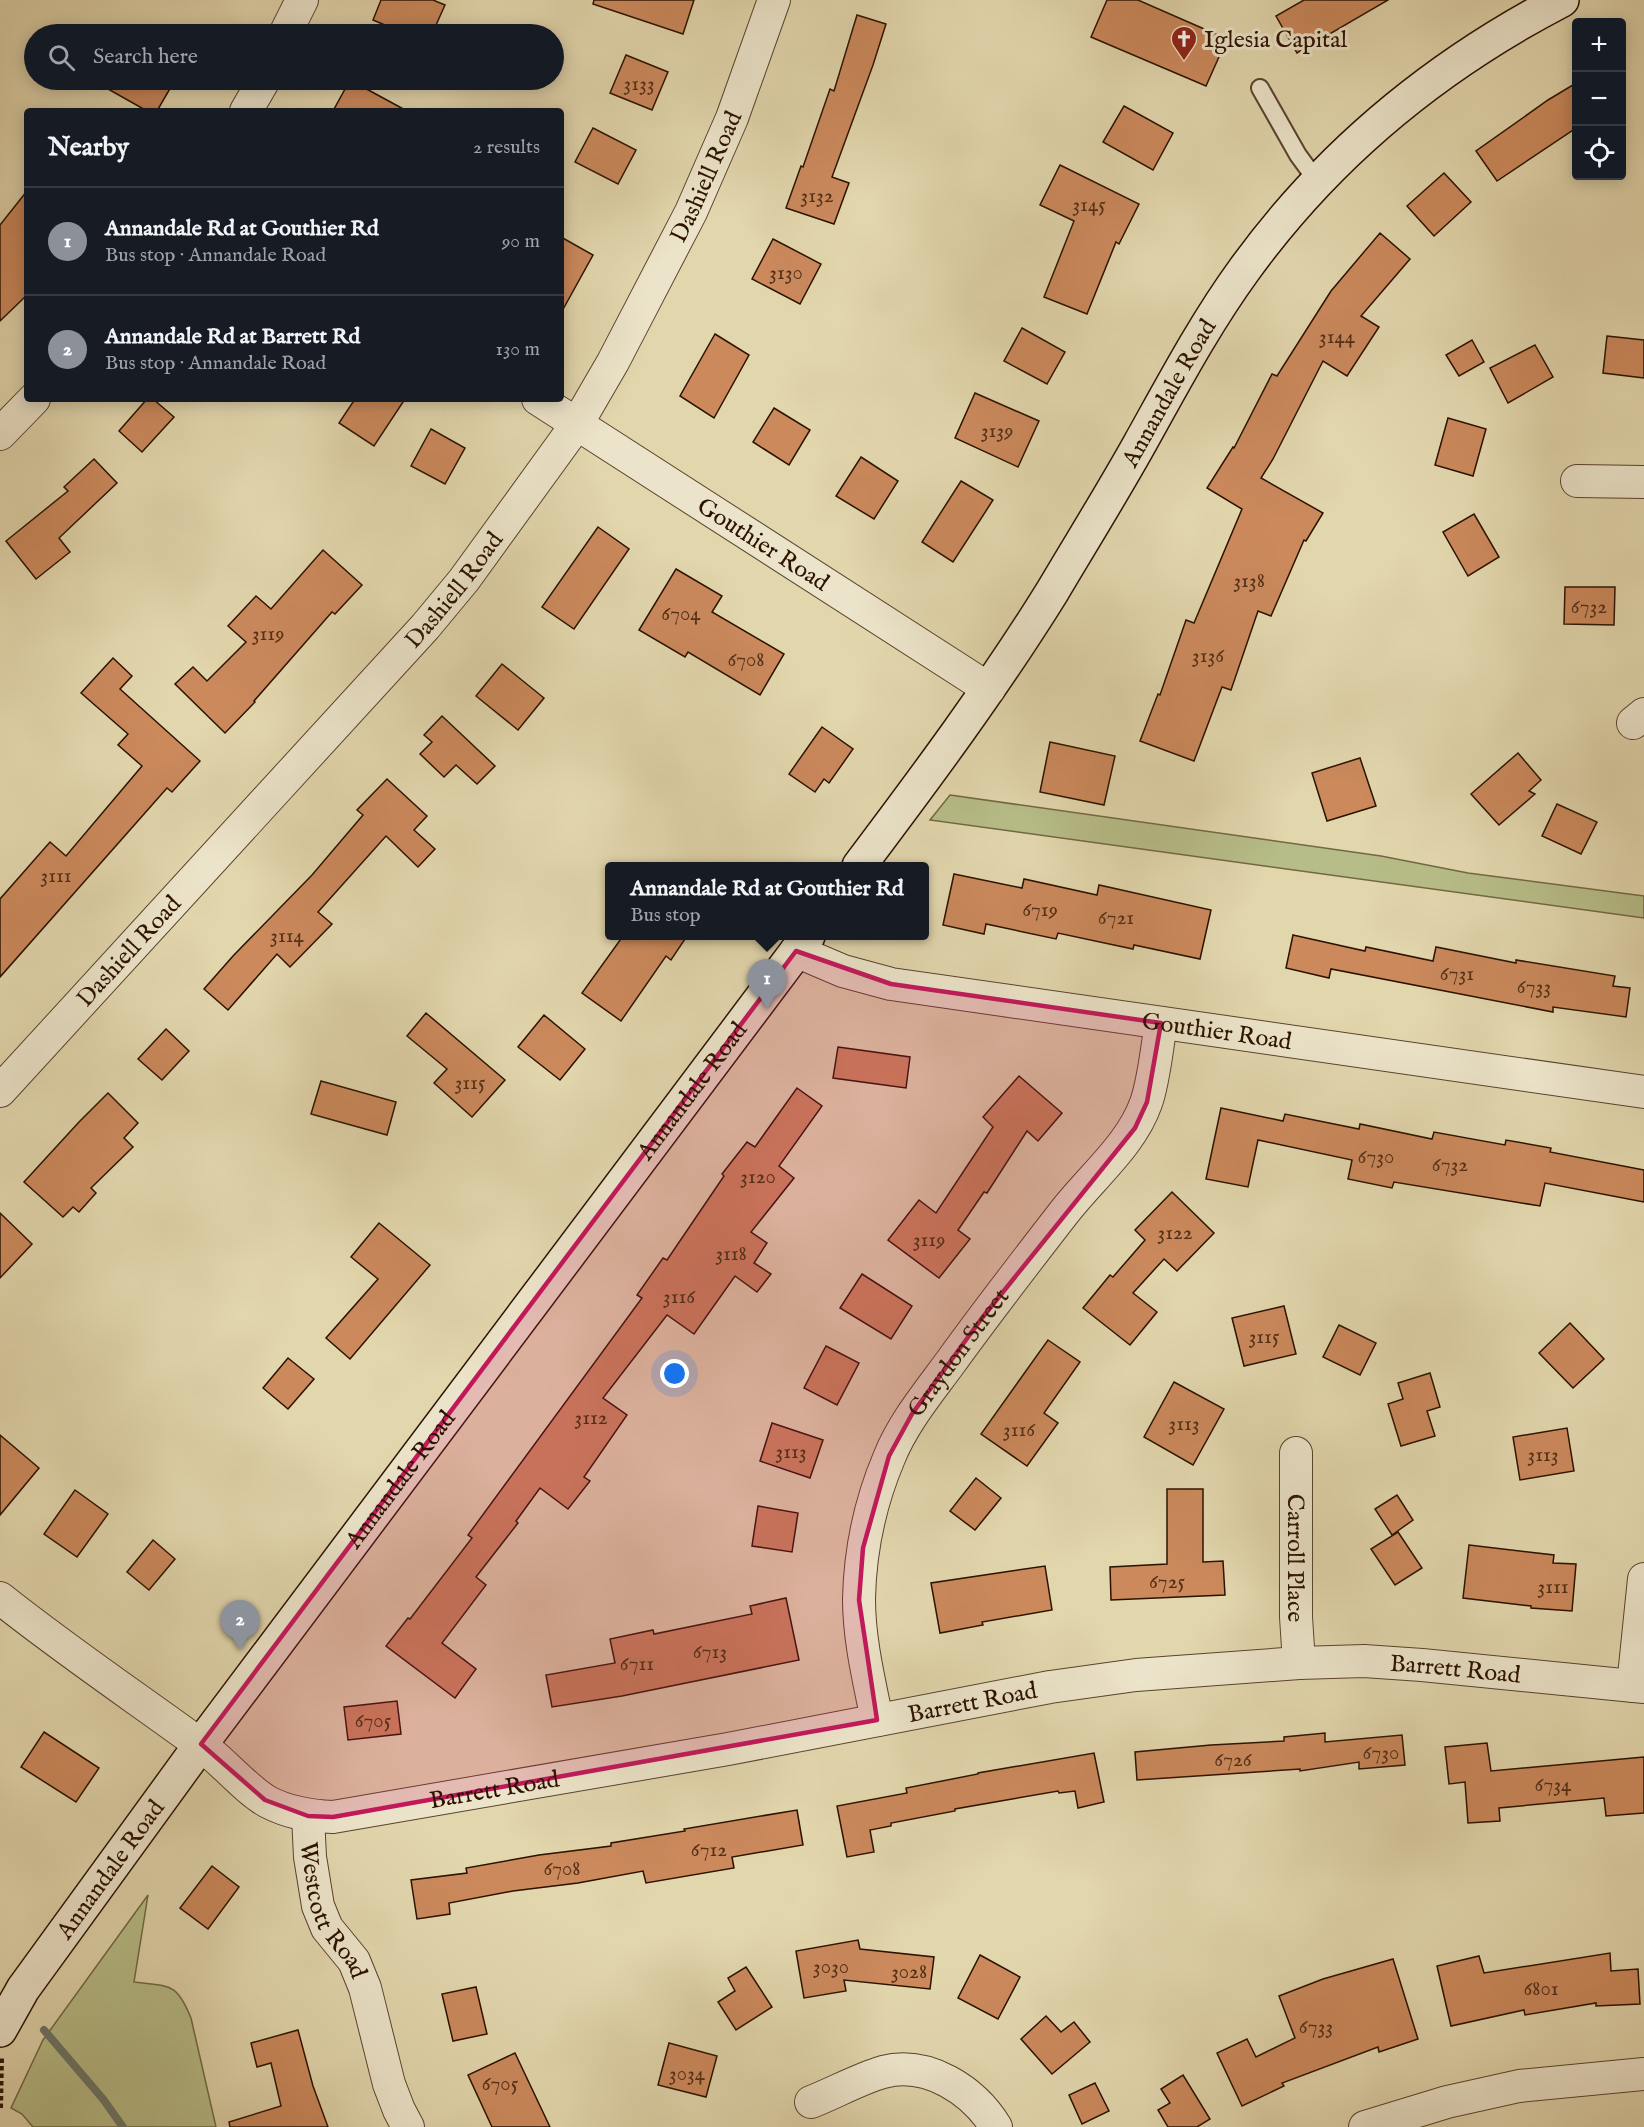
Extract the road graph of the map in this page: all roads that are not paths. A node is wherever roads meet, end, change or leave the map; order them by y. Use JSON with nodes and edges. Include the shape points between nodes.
{"nodes":[{"id":1,"x":302,"y":0,"type":"edge"},
{"id":2,"x":774,"y":0,"type":"edge"},
{"id":3,"x":1562,"y":0,"type":"edge"},
{"id":4,"x":290,"y":24,"type":"edge"},
{"id":5,"x":1260,"y":88,"type":"dead end"},
{"id":6,"x":258,"y":90,"type":"edge"},
{"id":7,"x":248,"y":108,"type":"edge"},
{"id":8,"x":1317,"y":181,"type":"junction"},
{"id":9,"x":31,"y":402,"type":"edge"},
{"id":10,"x":543,"y":402,"type":"edge"},
{"id":11,"x":577,"y":424,"type":"junction"},
{"id":12,"x":0,"y":434,"type":"edge"},
{"id":13,"x":1577,"y":481,"type":"dead end"},
{"id":14,"x":1644,"y":482,"type":"edge"},
{"id":15,"x":989,"y":689,"type":"junction"},
{"id":16,"x":863,"y":862,"type":"edge"},
{"id":17,"x":802,"y":943,"type":"edge"},
{"id":18,"x":1161,"y":1023,"type":"junction"},
{"id":19,"x":0,"y":1091,"type":"edge"},
{"id":20,"x":1644,"y":1092,"type":"edge"},
{"id":21,"x":1296,"y":1453,"type":"dead end"},
{"id":22,"x":1644,"y":1579,"type":"edge"},
{"id":23,"x":0,"y":1598,"type":"edge"},
{"id":24,"x":1299,"y":1663,"type":"junction"},
{"id":25,"x":1639,"y":1687,"type":"edge"},
{"id":26,"x":877,"y":1720,"type":"junction"},
{"id":27,"x":201,"y":1744,"type":"junction"},
{"id":28,"x":308,"y":1816,"type":"junction"},
{"id":29,"x":1,"y":2028,"type":"edge"},
{"id":30,"x":1644,"y":2074,"type":"edge"},
{"id":31,"x":811,"y":2103,"type":"dead end"},
{"id":32,"x":408,"y":2127,"type":"edge"},
{"id":33,"x":996,"y":2127,"type":"edge"},
{"id":34,"x":1365,"y":2127,"type":"edge"}],
"edges":[{"from":1,"to":4,"type":"street"},
{"from":2,"to":11,"type":"street","name":"Dashiell Road","via":[[732,118],[691,212]]},
{"from":3,"to":8,"type":"main road","name":"Annandale Road","via":[[1448,69],[1403,102]]},
{"from":5,"to":8,"type":"lane"},
{"from":6,"to":7,"type":"street"},
{"from":8,"to":15,"type":"main road","name":"Annandale Road","via":[[1244,270],[1203,332],[1130,461]]},
{"from":9,"to":12,"type":"street"},
{"from":10,"to":11,"type":"street","name":"Gouthier Road"},
{"from":11,"to":15,"type":"street","name":"Gouthier Road"},
{"from":11,"to":19,"type":"street","name":"Dashiell Road","via":[[464,580],[425,627]]},
{"from":13,"to":14,"type":"street"},
{"from":15,"to":16,"type":"main road","name":"Annandale Road"},
{"from":17,"to":18,"type":"street","name":"Gouthier Road","via":[[843,971],[891,984]]},
{"from":17,"to":27,"type":"main road","name":"Annandale Road"},
{"from":18,"to":20,"type":"street","name":"Gouthier Road"},
{"from":18,"to":26,"type":"street","name":"Graydon Street","via":[[1147,1102],[1135,1128],[1080,1191],[982,1318],[912,1414],[889,1456],[863,1548],[859,1600],[863,1647]]},
{"from":21,"to":24,"type":"street","name":"Carroll Place"},
{"from":22,"to":25,"type":"street"},
{"from":23,"to":27,"type":"street"},
{"from":24,"to":25,"type":"street","name":"Barrett Road","via":[[1364,1661],[1422,1665]]},
{"from":24,"to":26,"type":"street","name":"Barrett Road","via":[[1136,1675]]},
{"from":26,"to":28,"type":"street","name":"Barrett Road","via":[[345,1815]]},
{"from":27,"to":28,"type":"street","name":"Westcott Road","via":[[265,1800]]},
{"from":27,"to":29,"type":"main road","name":"Annandale Road","via":[[23,1989]]},
{"from":28,"to":32,"type":"street","name":"Westcott Road","via":[[318,1906],[327,1928],[354,1961],[365,1988],[389,2084]]},
{"from":30,"to":34,"type":"street","via":[[1519,2086],[1447,2102]]},
{"from":31,"to":33,"type":"street","via":[[885,2072],[911,2071],[937,2076],[961,2088],[981,2105]]}]}
